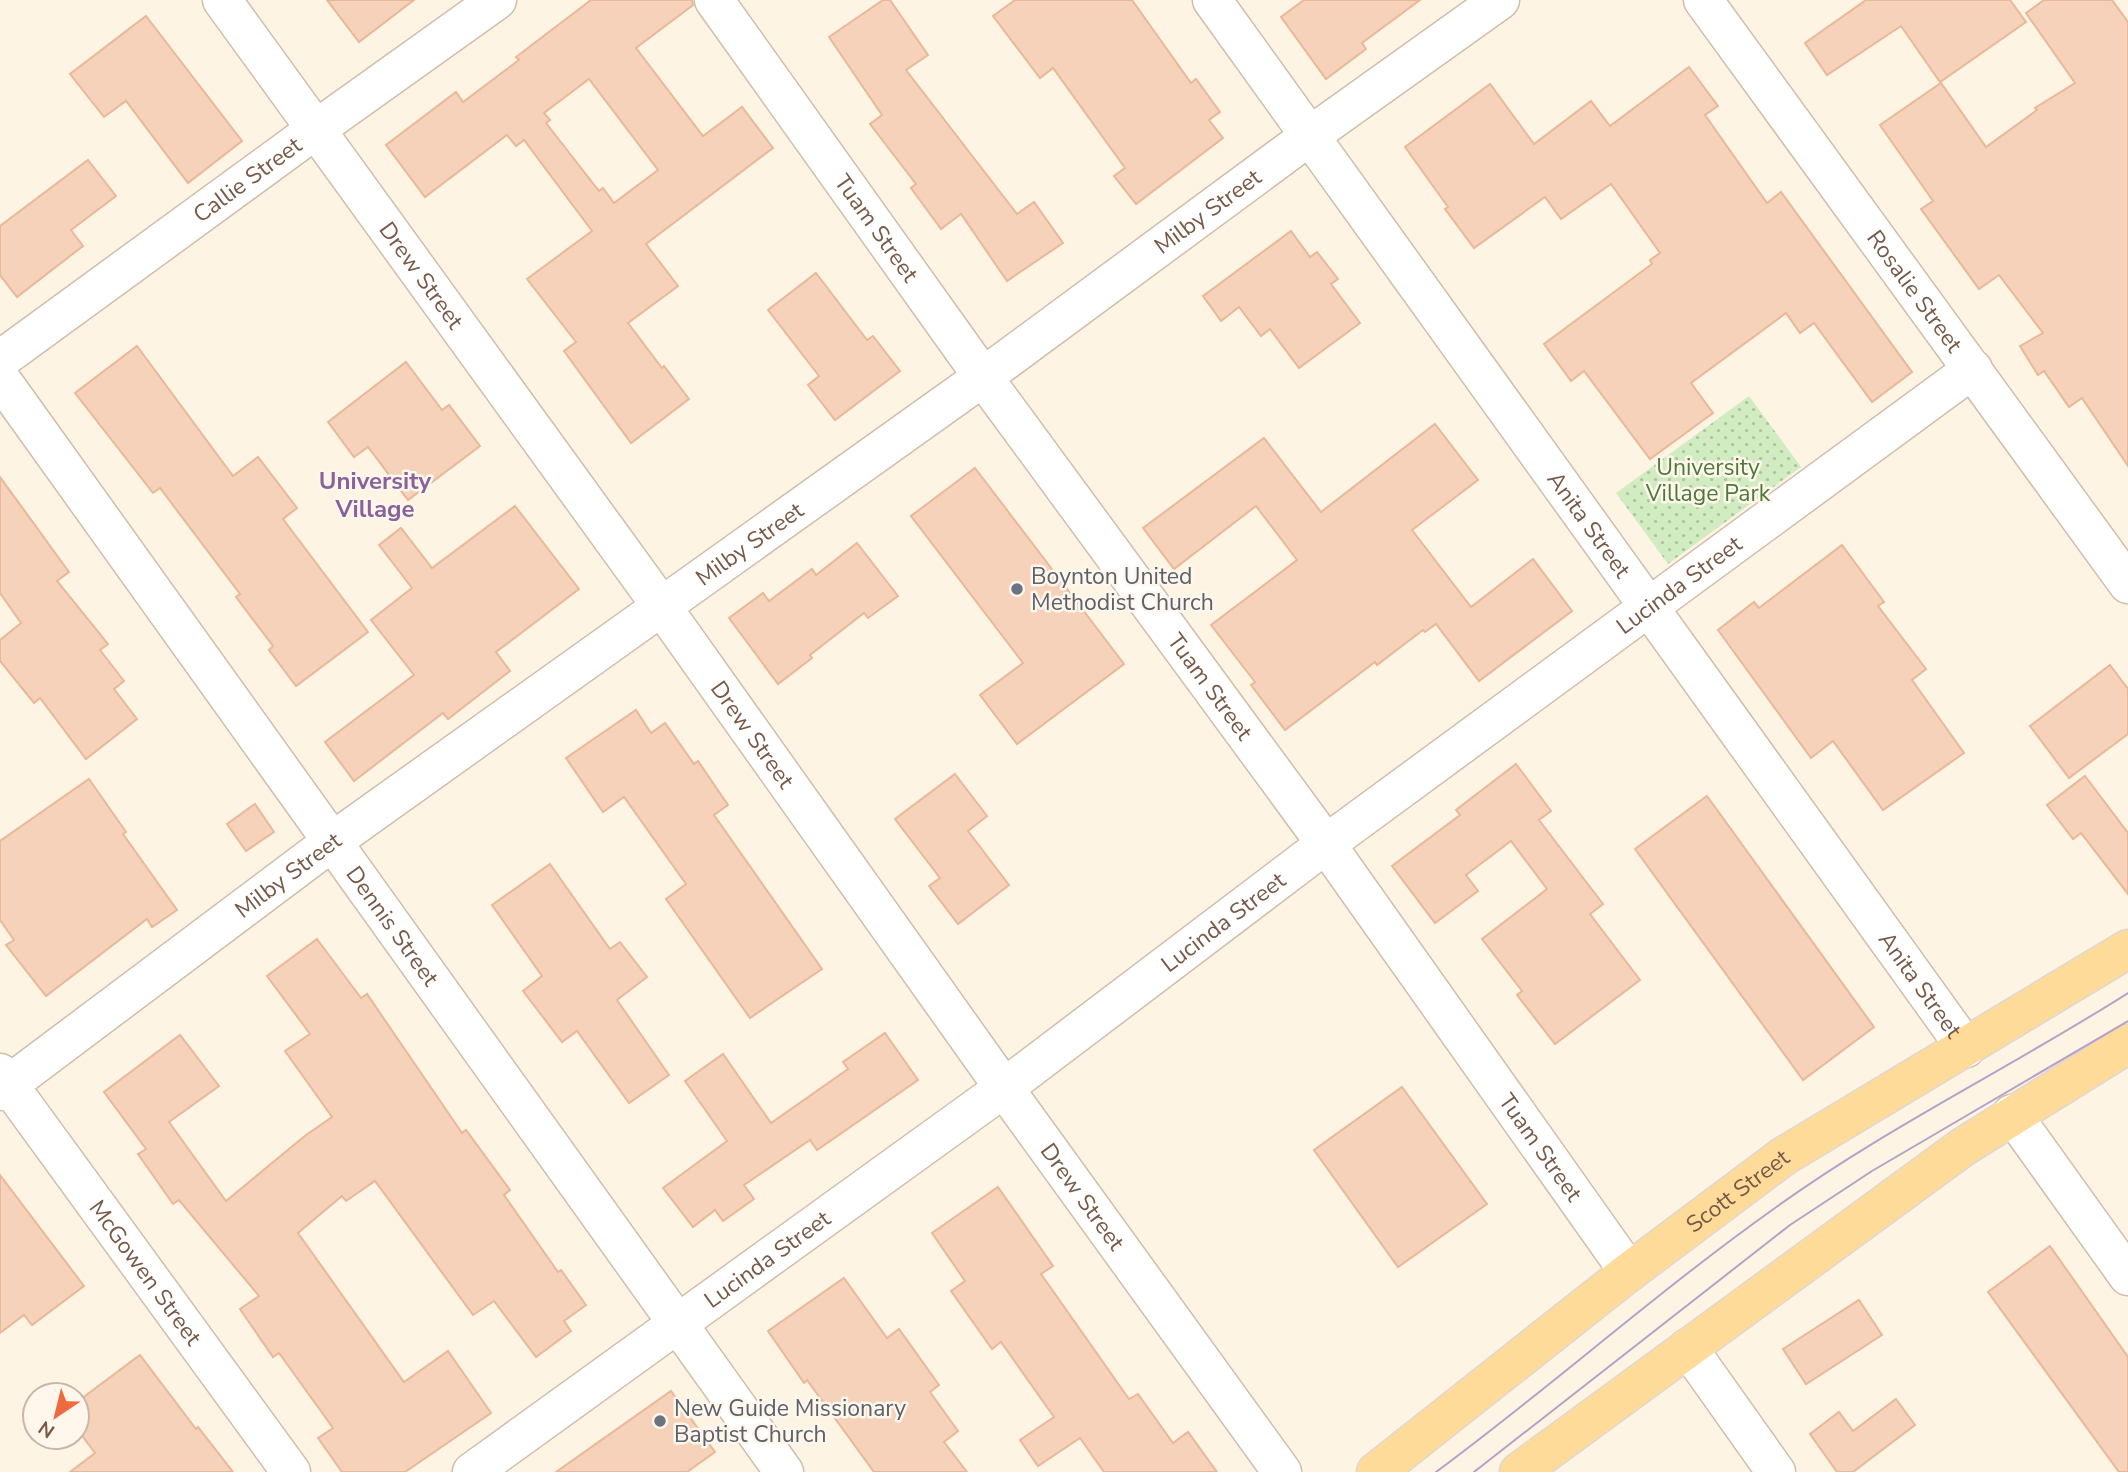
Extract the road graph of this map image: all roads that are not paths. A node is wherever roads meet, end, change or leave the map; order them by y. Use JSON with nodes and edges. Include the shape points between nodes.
{"nodes":[{"id":1,"x":222,"y":0,"type":"edge"},
{"id":2,"x":497,"y":0,"type":"edge"},
{"id":3,"x":713,"y":0,"type":"edge"},
{"id":4,"x":1212,"y":0,"type":"edge"},
{"id":5,"x":1500,"y":0,"type":"edge"},
{"id":6,"x":1703,"y":0,"type":"edge"},
{"id":7,"x":315,"y":130,"type":"junction"},
{"id":8,"x":1311,"y":135,"type":"junction"},
{"id":9,"x":0,"y":360,"type":"edge"},
{"id":10,"x":1972,"y":369,"type":"junction"},
{"id":11,"x":983,"y":377,"type":"junction"},
{"id":12,"x":0,"y":378,"type":"edge"},
{"id":13,"x":2128,"y":584,"type":"edge"},
{"id":14,"x":1648,"y":605,"type":"junction"},
{"id":15,"x":662,"y":607,"type":"junction"},
{"id":16,"x":333,"y":841,"type":"junction"},
{"id":17,"x":1326,"y":844,"type":"junction"},
{"id":18,"x":2128,"y":949,"type":"edge"},
{"id":19,"x":2128,"y":1044,"type":"edge"},
{"id":20,"x":1966,"y":1048,"type":"junction"},
{"id":21,"x":3,"y":1083,"type":"edge"},
{"id":22,"x":1003,"y":1088,"type":"junction"},
{"id":23,"x":2012,"y":1114,"type":"junction"},
{"id":24,"x":1629,"y":1272,"type":"junction"},
{"id":25,"x":2128,"y":1276,"type":"edge"},
{"id":26,"x":678,"y":1324,"type":"junction"},
{"id":27,"x":1688,"y":1348,"type":"junction"},
{"id":28,"x":291,"y":1472,"type":"edge"},
{"id":29,"x":472,"y":1472,"type":"edge"},
{"id":30,"x":784,"y":1472,"type":"edge"},
{"id":31,"x":1282,"y":1472,"type":"edge"},
{"id":32,"x":1376,"y":1472,"type":"edge"},
{"id":33,"x":1519,"y":1472,"type":"edge"},
{"id":34,"x":1776,"y":1472,"type":"edge"}],
"edges":[{"from":1,"to":7,"type":"street","name":"Drew Street"},
{"from":2,"to":7,"type":"street","name":"Callie Street"},
{"from":3,"to":11,"type":"street","name":"Tuam Street"},
{"from":4,"to":8,"type":"street","name":"Anita Street"},
{"from":5,"to":8,"type":"street","name":"Milby Street"},
{"from":6,"to":10,"type":"street","name":"Rosalie Street"},
{"from":7,"to":9,"type":"street","name":"Callie Street"},
{"from":7,"to":15,"type":"street","name":"Drew Street"},
{"from":8,"to":11,"type":"street","name":"Milby Street"},
{"from":8,"to":14,"type":"street","name":"Anita Street"},
{"from":10,"to":13,"type":"street","name":"Rosalie Street"},
{"from":10,"to":14,"type":"street","name":"Lucinda Street"},
{"from":11,"to":15,"type":"street","name":"Milby Street"},
{"from":11,"to":17,"type":"street","name":"Tuam Street"},
{"from":12,"to":16,"type":"street","name":"Dennis Street"},
{"from":14,"to":17,"type":"street","name":"Lucinda Street"},
{"from":14,"to":20,"type":"street","name":"Anita Street"},
{"from":15,"to":16,"type":"street","name":"Milby Street"},
{"from":15,"to":22,"type":"street","name":"Drew Street"},
{"from":16,"to":21,"type":"street","name":"Milby Street"},
{"from":16,"to":26,"type":"street","name":"Dennis Street"},
{"from":17,"to":22,"type":"street","name":"Lucinda Street"},
{"from":17,"to":24,"type":"street","name":"Tuam Street"},
{"from":18,"to":20,"type":"main road","name":"Scott Street"},
{"from":19,"to":23,"type":"main road"},
{"from":20,"to":24,"type":"main road","name":"Scott Street","via":[[1784,1156]]},
{"from":21,"to":28,"type":"street","name":"McGowen Street"},
{"from":22,"to":26,"type":"street","name":"Lucinda Street"},
{"from":22,"to":31,"type":"street","name":"Drew Street"},
{"from":23,"to":25,"type":"street"},
{"from":23,"to":27,"type":"main road"},
{"from":24,"to":32,"type":"main road","name":"Scott Street"},
{"from":26,"to":29,"type":"street","name":"Lucinda Street"},
{"from":26,"to":30,"type":"street","name":"Dennis Street"},
{"from":27,"to":33,"type":"main road"},
{"from":27,"to":34,"type":"street"}]}
